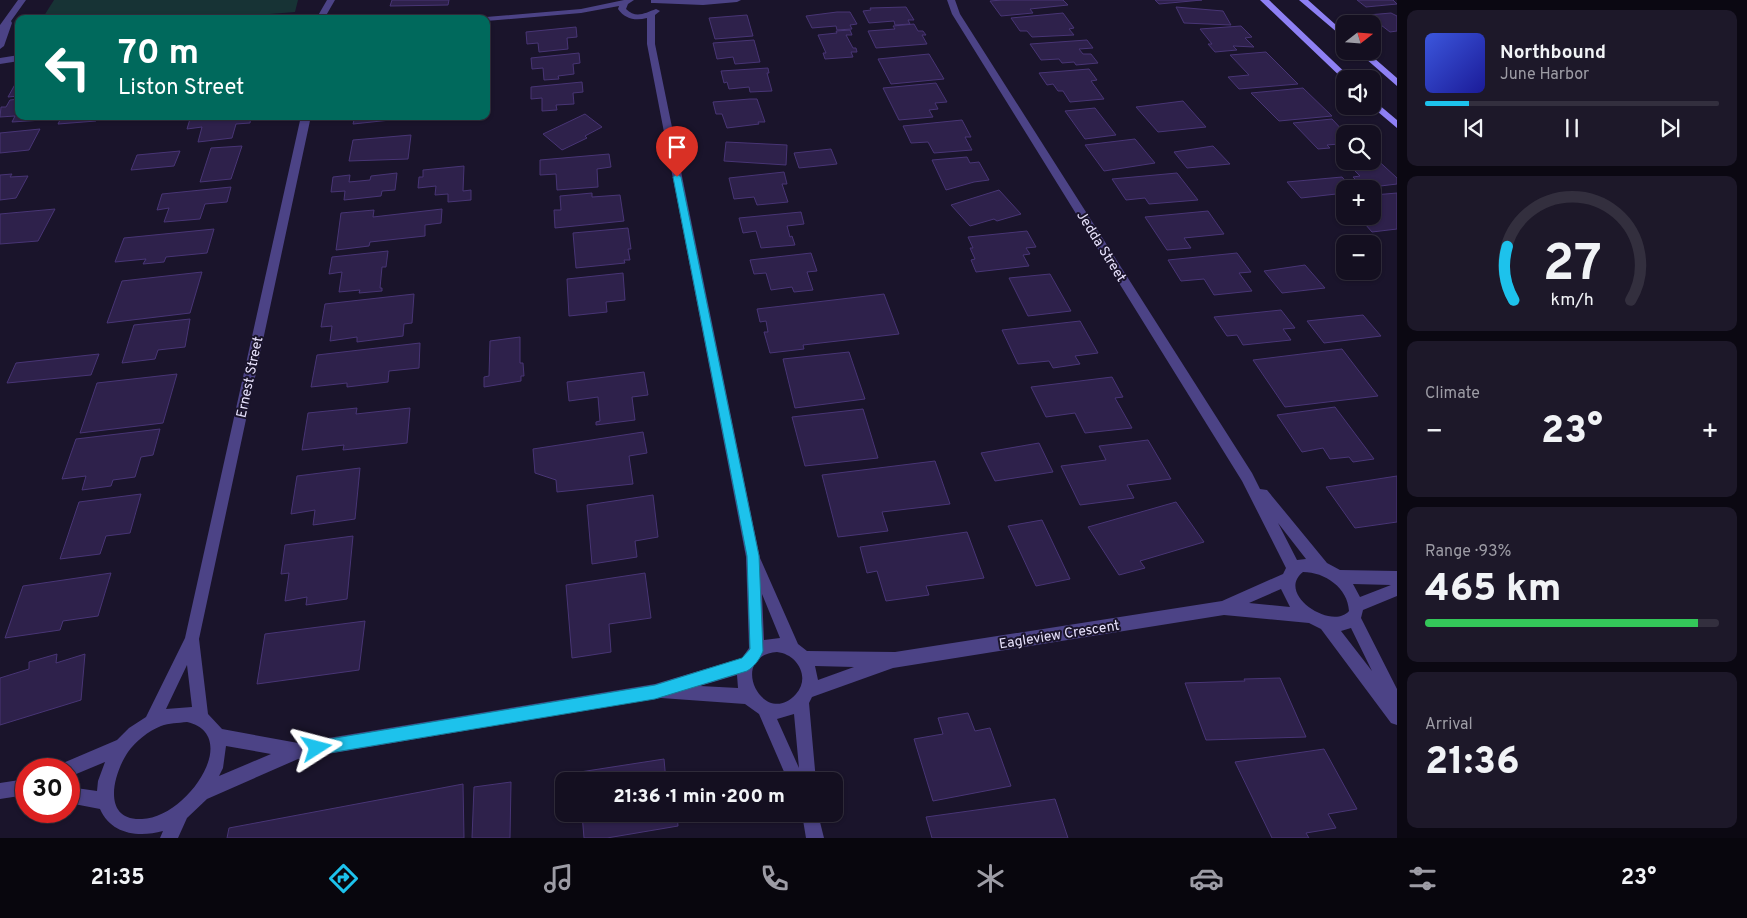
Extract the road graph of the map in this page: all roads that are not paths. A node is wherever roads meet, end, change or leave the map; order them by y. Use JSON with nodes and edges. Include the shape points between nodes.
{"nodes":[{"id":1,"x":22,"y":0,"type":"edge"},
{"id":2,"x":737,"y":0,"type":"edge"},
{"id":3,"x":941,"y":0,"type":"edge"},
{"id":4,"x":951,"y":0,"type":"edge"},
{"id":5,"x":1264,"y":0,"type":"edge"},
{"id":6,"x":1303,"y":0,"type":"edge"},
{"id":7,"x":331,"y":1,"type":"edge"},
{"id":8,"x":653,"y":1,"type":"edge"},
{"id":9,"x":627,"y":2,"type":"edge"},
{"id":10,"x":703,"y":3,"type":"junction"},
{"id":11,"x":581,"y":11,"type":"junction"},
{"id":12,"x":333,"y":14,"type":"dead end"},
{"id":13,"x":626,"y":14,"type":"junction"},
{"id":14,"x":654,"y":14,"type":"junction"},
{"id":15,"x":956,"y":14,"type":"junction"},
{"id":16,"x":322,"y":15,"type":"edge"},
{"id":17,"x":636,"y":17,"type":"junction"},
{"id":18,"x":490,"y":19,"type":"edge"},
{"id":19,"x":9,"y":21,"type":"junction"},
{"id":20,"x":1336,"y":29,"type":"edge"},
{"id":21,"x":0,"y":31,"type":"edge"},
{"id":22,"x":650,"y":44,"type":"junction"},
{"id":23,"x":1,"y":53,"type":"edge"},
{"id":24,"x":15,"y":54,"type":"edge"},
{"id":25,"x":15,"y":57,"type":"edge"},
{"id":26,"x":1371,"y":60,"type":"edge"},
{"id":27,"x":1338,"y":70,"type":"edge"},
{"id":28,"x":1397,"y":83,"type":"edge"},
{"id":29,"x":1381,"y":110,"type":"edge"},
{"id":30,"x":305,"y":120,"type":"edge"},
{"id":31,"x":1397,"y":125,"type":"edge"},
{"id":32,"x":1248,"y":477,"type":"junction"},
{"id":33,"x":753,"y":556,"type":"junction"},
{"id":34,"x":1323,"y":568,"type":"junction"},
{"id":35,"x":1290,"y":574,"type":"junction"},
{"id":36,"x":1339,"y":577,"type":"junction"},
{"id":37,"x":1397,"y":578,"type":"edge"},
{"id":38,"x":1397,"y":589,"type":"edge"},
{"id":39,"x":1223,"y":608,"type":"junction"},
{"id":40,"x":1355,"y":611,"type":"junction"},
{"id":41,"x":1309,"y":616,"type":"junction"},
{"id":42,"x":1326,"y":623,"type":"junction"},
{"id":43,"x":192,"y":639,"type":"junction"},
{"id":44,"x":756,"y":651,"type":"junction"},
{"id":45,"x":797,"y":654,"type":"junction"},
{"id":46,"x":895,"y":660,"type":"junction"},
{"id":47,"x":747,"y":664,"type":"junction"},
{"id":48,"x":655,"y":692,"type":"junction"},
{"id":49,"x":751,"y":696,"type":"junction"},
{"id":50,"x":805,"y":697,"type":"junction"},
{"id":51,"x":1397,"y":706,"type":"edge"},
{"id":52,"x":765,"y":709,"type":"junction"},
{"id":53,"x":1397,"y":717,"type":"edge"},
{"id":54,"x":201,"y":718,"type":"junction"},
{"id":55,"x":152,"y":721,"type":"junction"},
{"id":56,"x":216,"y":736,"type":"junction"},
{"id":57,"x":122,"y":746,"type":"junction"},
{"id":58,"x":298,"y":751,"type":"junction"},
{"id":59,"x":80,"y":764,"type":"edge"},
{"id":60,"x":792,"y":772,"type":"edge"},
{"id":61,"x":808,"y":772,"type":"edge"},
{"id":62,"x":15,"y":789,"type":"edge"},
{"id":63,"x":0,"y":791,"type":"edge"},
{"id":64,"x":205,"y":791,"type":"junction"},
{"id":65,"x":80,"y":797,"type":"edge"},
{"id":66,"x":104,"y":801,"type":"junction"},
{"id":67,"x":179,"y":816,"type":"junction"},
{"id":68,"x":812,"y":822,"type":"edge"},
{"id":69,"x":123,"y":832,"type":"edge"},
{"id":70,"x":169,"y":838,"type":"edge"},
{"id":71,"x":815,"y":838,"type":"edge"}],
"edges":[{"from":1,"to":19,"type":"street"},
{"from":2,"to":10,"type":"street"},
{"from":3,"to":15,"type":"street","name":"Jedda Street"},
{"from":4,"to":15,"type":"street","name":"Jedda Street"},
{"from":5,"to":27,"type":"street"},
{"from":6,"to":20,"type":"street"},
{"from":7,"to":12,"type":"street"},
{"from":7,"to":16,"type":"street"},
{"from":8,"to":10,"type":"street"},
{"from":8,"to":14,"type":"street","via":[[658,6]]},
{"from":9,"to":11,"type":"street"},
{"from":9,"to":13,"type":"street","via":[[622,9]]},
{"from":10,"to":14,"type":"street"},
{"from":11,"to":13,"type":"street"},
{"from":11,"to":18,"type":"street"},
{"from":13,"to":17,"type":"street"},
{"from":14,"to":17,"type":"street"},
{"from":14,"to":22,"type":"street"},
{"from":15,"to":32,"type":"street","name":"Jedda Street"},
{"from":17,"to":22,"type":"street"},
{"from":19,"to":21,"type":"street"},
{"from":19,"to":23,"type":"street"},
{"from":22,"to":33,"type":"street"},
{"from":23,"to":24,"type":"street"},
{"from":23,"to":25,"type":"street"},
{"from":26,"to":28,"type":"street"},
{"from":29,"to":31,"type":"street"},
{"from":30,"to":43,"type":"street","name":"Ernest Street"},
{"from":32,"to":34,"type":"street","name":"Jedda Street"},
{"from":32,"to":35,"type":"street","name":"Jedda Street"},
{"from":33,"to":44,"type":"street"},
{"from":33,"to":45,"type":"street"},
{"from":34,"to":35,"type":"street","via":[[1301,565]]},
{"from":34,"to":36,"type":"street"},
{"from":35,"to":39,"type":"street","name":"Eagleview Crescent"},
{"from":35,"to":41,"type":"street","via":[[1288,588],[1292,598]]},
{"from":36,"to":37,"type":"street"},
{"from":36,"to":40,"type":"street","via":[[1354,596]]},
{"from":38,"to":40,"type":"street"},
{"from":39,"to":41,"type":"street","name":"Eagleview Crescent"},
{"from":39,"to":46,"type":"street","name":"Eagleview Crescent"},
{"from":40,"to":42,"type":"street","via":[[1347,622]]},
{"from":40,"to":51,"type":"street"},
{"from":41,"to":42,"type":"street"},
{"from":42,"to":53,"type":"street"},
{"from":43,"to":54,"type":"street","name":"Ernest Street"},
{"from":43,"to":55,"type":"street","name":"Ernest Street"},
{"from":44,"to":45,"type":"street","via":[[774,645]]},
{"from":44,"to":47,"type":"street"},
{"from":45,"to":46,"type":"street","name":"Eagleview Crescent"},
{"from":45,"to":50,"type":"street","via":[[808,668]]},
{"from":46,"to":50,"type":"street","name":"Eagleview Crescent"},
{"from":47,"to":48,"type":"street"},
{"from":47,"to":49,"type":"street","via":[[745,686]]},
{"from":48,"to":49,"type":"street"},
{"from":48,"to":58,"type":"street"},
{"from":49,"to":52,"type":"street"},
{"from":50,"to":52,"type":"street","via":[[785,712]]},
{"from":50,"to":61,"type":"street"},
{"from":52,"to":60,"type":"street"},
{"from":54,"to":55,"type":"street","via":[[187,714],[170,715]]},
{"from":54,"to":56,"type":"street"},
{"from":55,"to":57,"type":"street"},
{"from":56,"to":58,"type":"street"},
{"from":56,"to":64,"type":"street","via":[[219,752]]},
{"from":57,"to":59,"type":"street"},
{"from":57,"to":66,"type":"street","via":[[105,783]]},
{"from":58,"to":64,"type":"street"},
{"from":62,"to":63,"type":"street"},
{"from":64,"to":67,"type":"street"},
{"from":65,"to":66,"type":"street"},
{"from":66,"to":69,"type":"street"},
{"from":67,"to":69,"type":"street","via":[[159,826]]},
{"from":67,"to":70,"type":"street"},
{"from":68,"to":71,"type":"street"}]}
